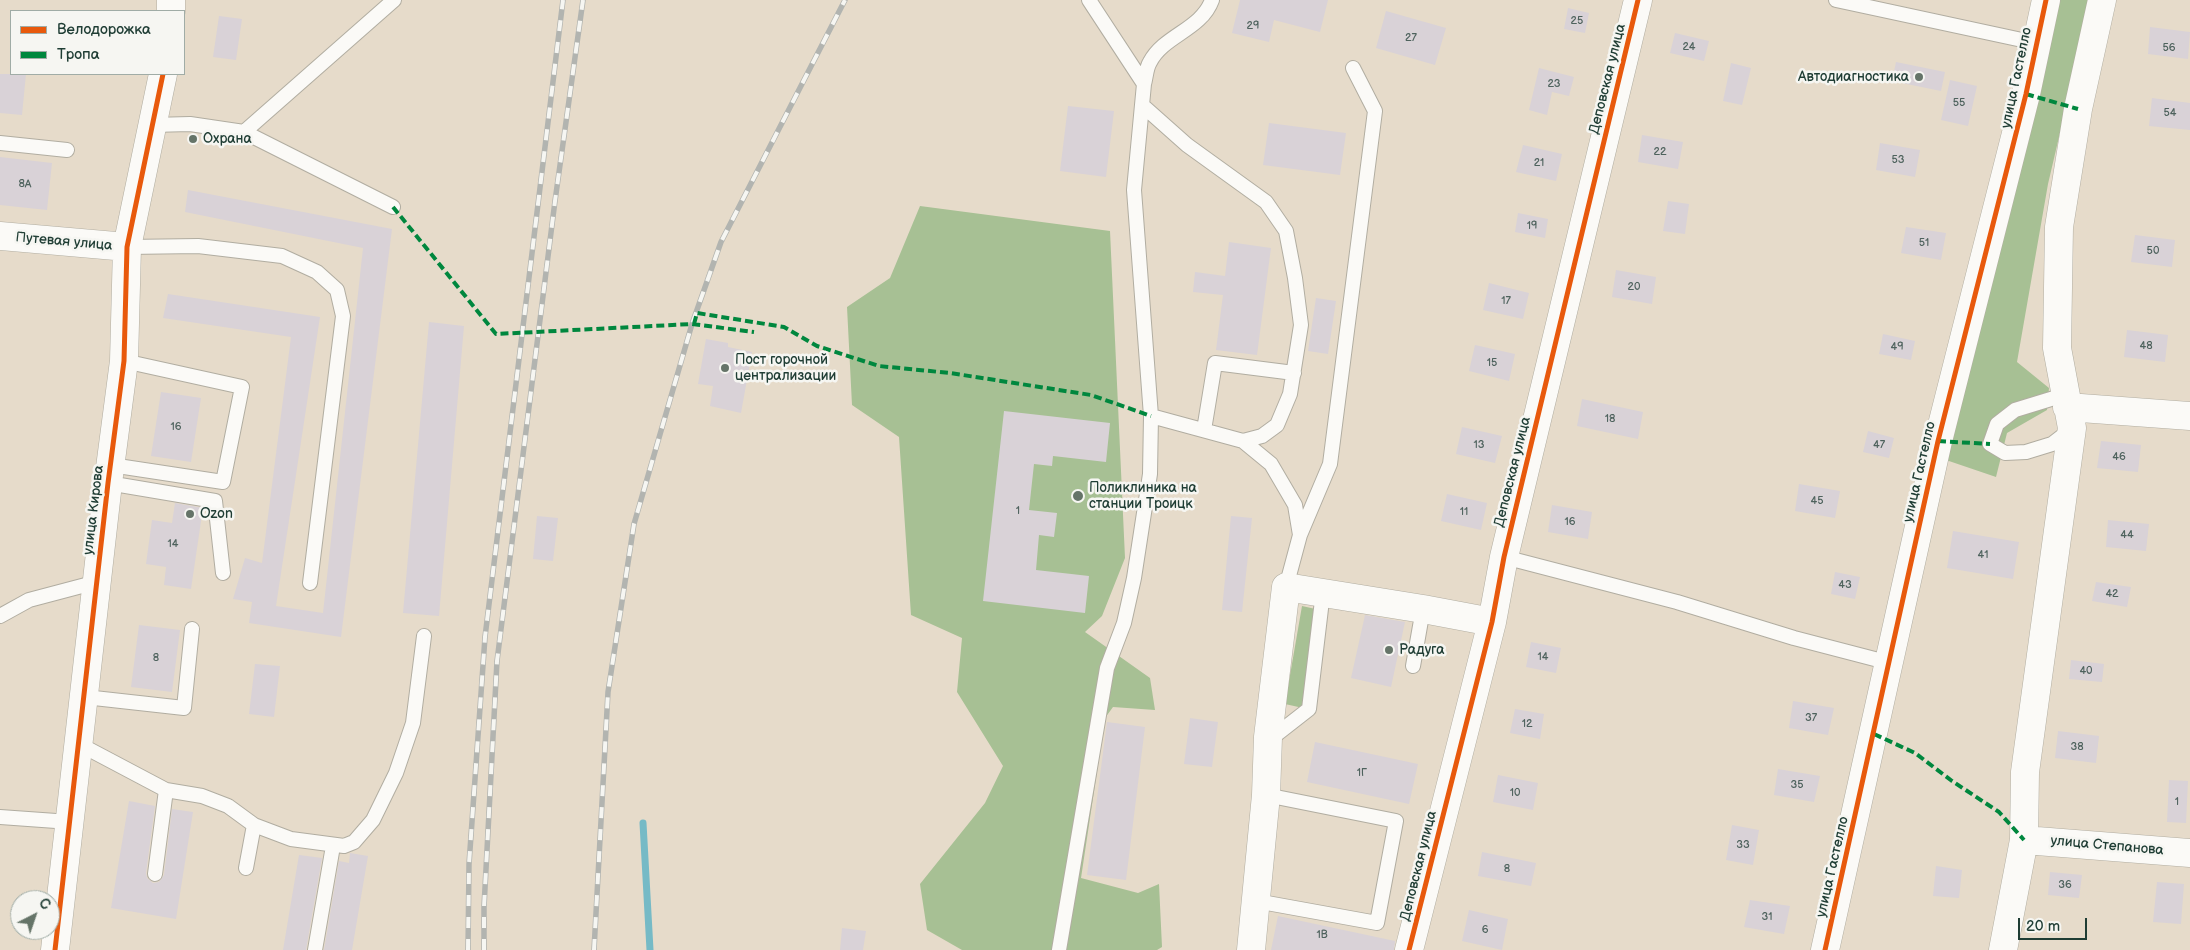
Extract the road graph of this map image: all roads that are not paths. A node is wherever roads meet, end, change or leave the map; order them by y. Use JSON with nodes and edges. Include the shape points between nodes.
{"nodes":[{"id":1,"x":394,"y":0,"type":"edge"},
{"id":2,"x":1089,"y":0,"type":"edge"},
{"id":3,"x":1212,"y":0,"type":"edge"},
{"id":4,"x":1638,"y":0,"type":"edge"},
{"id":5,"x":1836,"y":0,"type":"edge"},
{"id":6,"x":2046,"y":0,"type":"edge"},
{"id":7,"x":2102,"y":0,"type":"edge"},
{"id":8,"x":2036,"y":43,"type":"junction"},
{"id":9,"x":1353,"y":68,"type":"dead end"},
{"id":10,"x":163,"y":75,"type":"edge"},
{"id":11,"x":1144,"y":84,"type":"junction"},
{"id":12,"x":1142,"y":105,"type":"junction"},
{"id":13,"x":152,"y":125,"type":"junction"},
{"id":14,"x":244,"y":132,"type":"junction"},
{"id":15,"x":0,"y":143,"type":"edge"},
{"id":16,"x":67,"y":150,"type":"dead end"},
{"id":17,"x":393,"y":207,"type":"dead end"},
{"id":18,"x":0,"y":236,"type":"edge"},
{"id":19,"x":127,"y":247,"type":"junction"},
{"id":20,"x":124,"y":361,"type":"junction"},
{"id":21,"x":1294,"y":373,"type":"junction"},
{"id":22,"x":2068,"y":410,"type":"junction"},
{"id":23,"x":1152,"y":416,"type":"junction"},
{"id":24,"x":2190,"y":416,"type":"edge"},
{"id":25,"x":1204,"y":430,"type":"junction"},
{"id":26,"x":1243,"y":441,"type":"junction"},
{"id":27,"x":110,"y":474,"type":"junction"},
{"id":28,"x":1300,"y":535,"type":"junction"},
{"id":29,"x":1504,"y":557,"type":"junction"},
{"id":30,"x":223,"y":573,"type":"dead end"},
{"id":31,"x":97,"y":582,"type":"junction"},
{"id":32,"x":310,"y":583,"type":"dead end"},
{"id":33,"x":1286,"y":587,"type":"junction"},
{"id":34,"x":1323,"y":592,"type":"junction"},
{"id":35,"x":1423,"y":608,"type":"junction"},
{"id":36,"x":0,"y":616,"type":"edge"},
{"id":37,"x":1492,"y":622,"type":"junction"},
{"id":38,"x":192,"y":628,"type":"dead end"},
{"id":39,"x":424,"y":636,"type":"dead end"},
{"id":40,"x":1890,"y":663,"type":"junction"},
{"id":41,"x":1413,"y":666,"type":"dead end"},
{"id":42,"x":85,"y":697,"type":"junction"},
{"id":43,"x":1268,"y":737,"type":"junction"},
{"id":44,"x":79,"y":744,"type":"junction"},
{"id":45,"x":166,"y":790,"type":"junction"},
{"id":46,"x":1266,"y":795,"type":"junction"},
{"id":47,"x":0,"y":817,"type":"edge"},
{"id":48,"x":70,"y":822,"type":"junction"},
{"id":49,"x":254,"y":825,"type":"junction"},
{"id":50,"x":2024,"y":840,"type":"junction"},
{"id":51,"x":333,"y":846,"type":"junction"},
{"id":52,"x":2190,"y":853,"type":"edge"},
{"id":53,"x":246,"y":868,"type":"dead end"},
{"id":54,"x":155,"y":874,"type":"dead end"},
{"id":55,"x":1256,"y":902,"type":"junction"},
{"id":56,"x":55,"y":950,"type":"edge"},
{"id":57,"x":315,"y":950,"type":"edge"},
{"id":58,"x":1060,"y":950,"type":"edge"},
{"id":59,"x":1251,"y":950,"type":"edge"},
{"id":60,"x":1409,"y":950,"type":"edge"},
{"id":61,"x":1825,"y":950,"type":"edge"},
{"id":62,"x":2003,"y":950,"type":"edge"}],
"edges":[{"from":1,"to":14,"type":"lane"},
{"from":2,"to":11,"type":"lane"},
{"from":3,"to":11,"type":"lane","via":[[1195,24],[1160,48],[1149,63]]},
{"from":4,"to":29,"type":"street","name":"Деповская улица"},
{"from":5,"to":8,"type":"lane"},
{"from":6,"to":8,"type":"street","name":"улица Гастелло"},
{"from":7,"to":22,"type":"street","via":[[2078,109],[2060,227],[2057,348]]},
{"from":8,"to":40,"type":"street","name":"улица Гастелло","via":[[1938,441]]},
{"from":9,"to":28,"type":"lane","via":[[1375,111],[1330,464]]},
{"from":10,"to":13,"type":"street","name":"улица Кирова"},
{"from":11,"to":12,"type":"lane"},
{"from":12,"to":21,"type":"lane","via":[[1187,145],[1266,202],[1286,231],[1301,325]]},
{"from":12,"to":23,"type":"lane","via":[[1134,190]]},
{"from":13,"to":14,"type":"lane","via":[[190,124]]},
{"from":13,"to":19,"type":"street","name":"улица Кирова"},
{"from":14,"to":17,"type":"lane"},
{"from":15,"to":16,"type":"lane"},
{"from":18,"to":19,"type":"street","name":"Путевая улица"},
{"from":19,"to":20,"type":"street","name":"улица Кирова"},
{"from":19,"to":32,"type":"lane","via":[[198,246],[282,256],[317,272],[337,290],[343,316]]},
{"from":20,"to":27,"type":"street","name":"улица Кирова"},
{"from":20,"to":27,"type":"lane","via":[[242,387],[223,482]]},
{"from":21,"to":25,"type":"lane","via":[[1215,363]]},
{"from":21,"to":26,"type":"lane","via":[[1290,394],[1276,425],[1262,436]]},
{"from":22,"to":22,"type":"lane","via":[[2052,444],[2026,452],[2005,453],[1990,444],[1997,424],[2015,410]]},
{"from":22,"to":24,"type":"street"},
{"from":22,"to":50,"type":"street","via":[[2025,772]]},
{"from":23,"to":25,"type":"lane"},
{"from":23,"to":58,"type":"lane","via":[[1150,474],[1134,578],[1124,623],[1107,668]]},
{"from":25,"to":26,"type":"lane"},
{"from":26,"to":28,"type":"lane","via":[[1271,464],[1295,505]]},
{"from":27,"to":30,"type":"lane","via":[[215,501]]},
{"from":27,"to":31,"type":"street","name":"улица Кирова"},
{"from":28,"to":33,"type":"lane"},
{"from":29,"to":37,"type":"street","name":"Деповская улица"},
{"from":29,"to":40,"type":"lane"},
{"from":31,"to":36,"type":"lane","via":[[30,600]]},
{"from":31,"to":42,"type":"street","name":"улица Кирова"},
{"from":33,"to":34,"type":"street"},
{"from":33,"to":43,"type":"street"},
{"from":34,"to":35,"type":"street"},
{"from":34,"to":43,"type":"lane","via":[[1309,709],[1277,734]]},
{"from":35,"to":37,"type":"street"},
{"from":35,"to":41,"type":"lane"},
{"from":37,"to":60,"type":"street","name":"Деповская улица"},
{"from":38,"to":42,"type":"lane","via":[[184,708]]},
{"from":39,"to":51,"type":"lane","via":[[413,723],[396,773],[373,820],[362,833],[354,842]]},
{"from":40,"to":61,"type":"street","name":"улица Гастелло"},
{"from":42,"to":44,"type":"street","name":"улица Кирова"},
{"from":43,"to":46,"type":"street"},
{"from":44,"to":45,"type":"lane"},
{"from":44,"to":48,"type":"street","name":"улица Кирова"},
{"from":45,"to":49,"type":"lane","via":[[202,796],[228,806]]},
{"from":45,"to":54,"type":"lane"},
{"from":46,"to":55,"type":"street"},
{"from":46,"to":55,"type":"lane","via":[[1396,821],[1376,923]]},
{"from":47,"to":48,"type":"lane"},
{"from":48,"to":56,"type":"street","name":"улица Кирова"},
{"from":49,"to":51,"type":"lane","via":[[291,840]]},
{"from":49,"to":53,"type":"lane"},
{"from":50,"to":52,"type":"street","name":"улица Степанова"},
{"from":50,"to":62,"type":"street"},
{"from":51,"to":57,"type":"lane"},
{"from":55,"to":59,"type":"street"}]}
